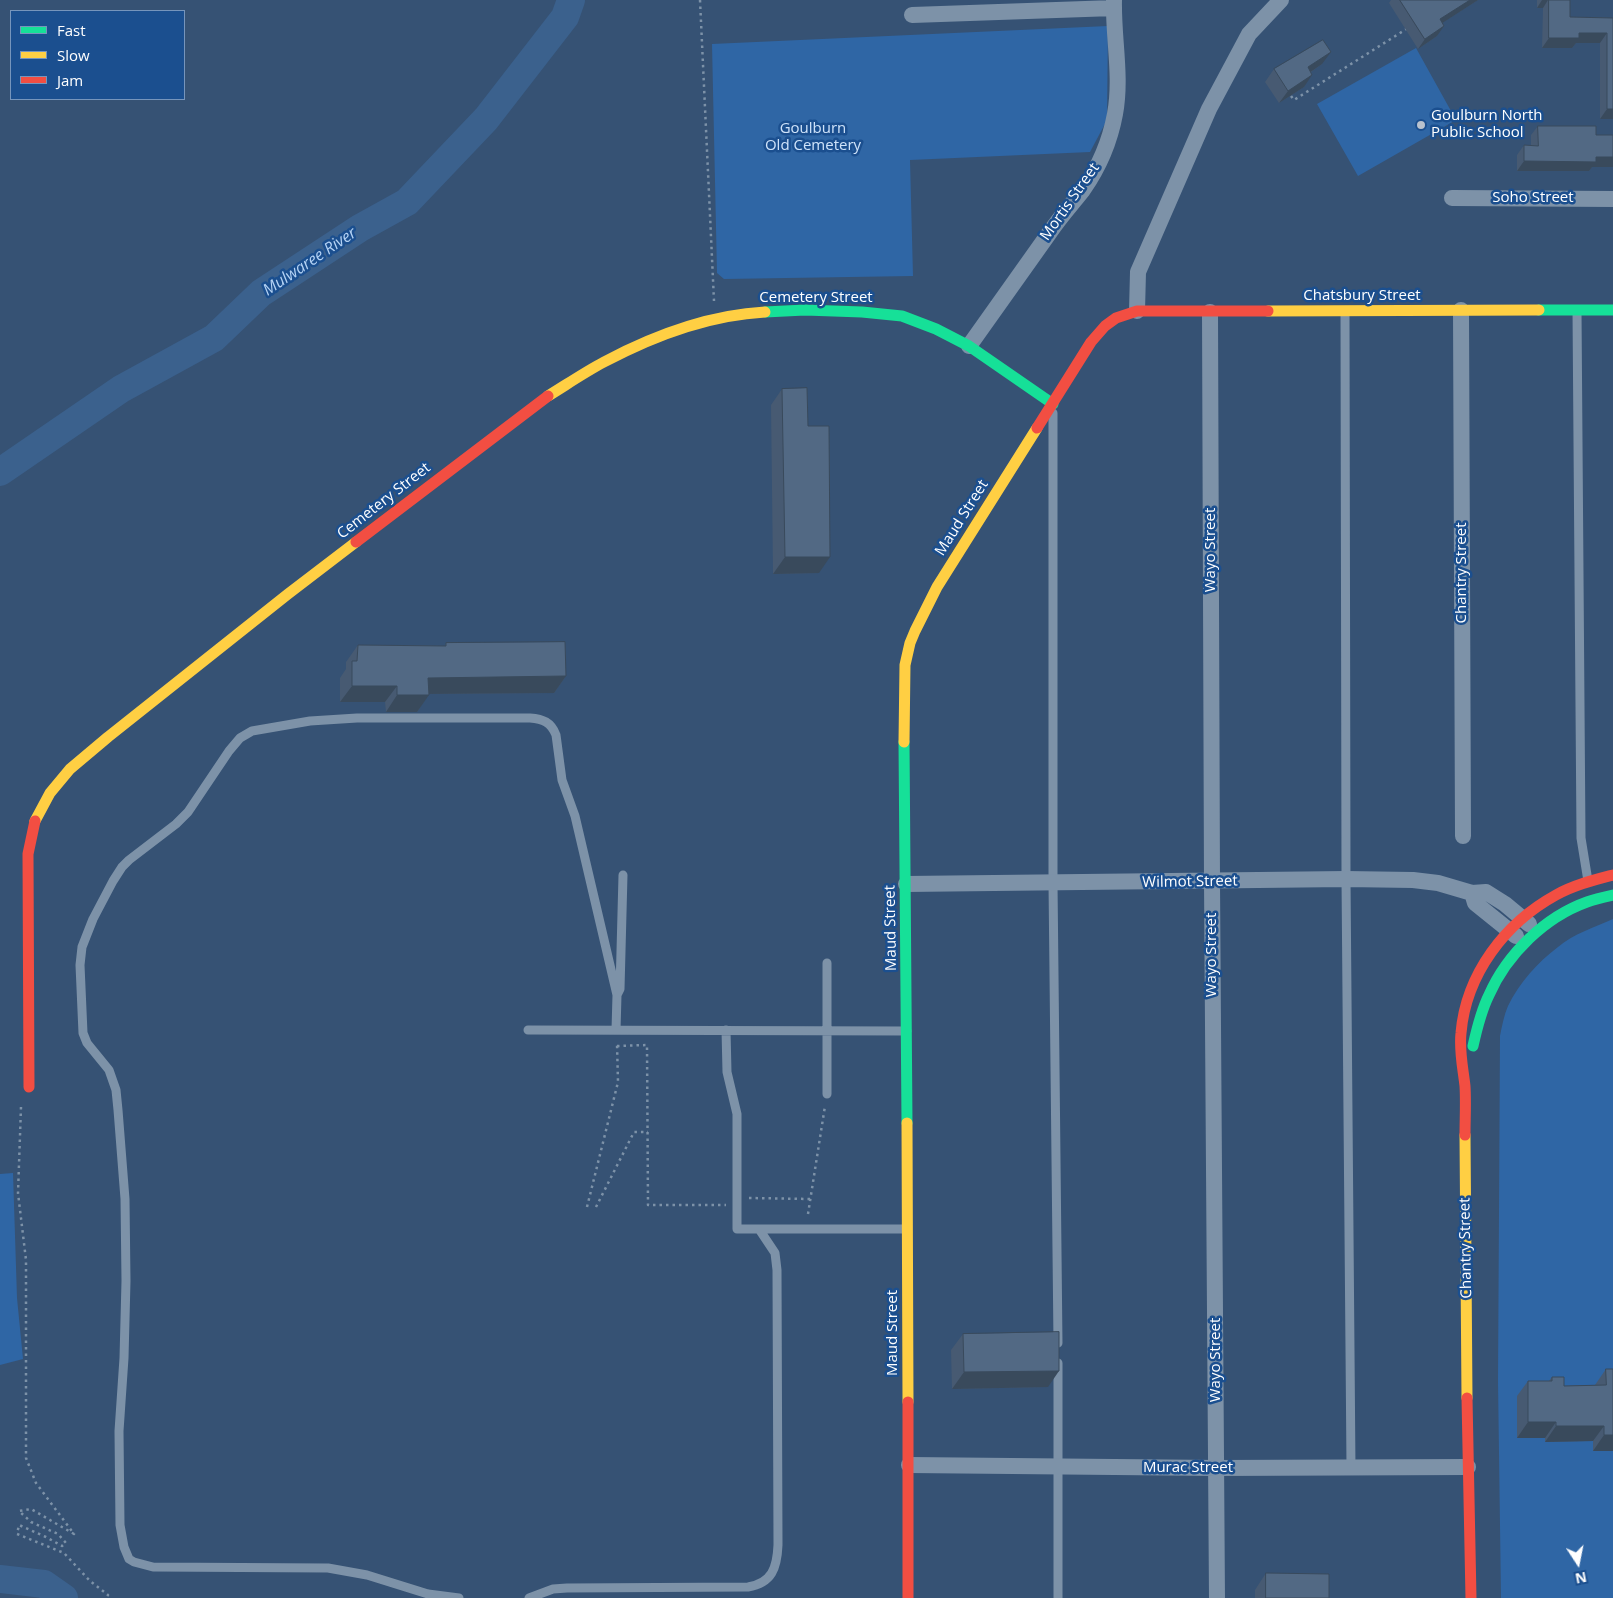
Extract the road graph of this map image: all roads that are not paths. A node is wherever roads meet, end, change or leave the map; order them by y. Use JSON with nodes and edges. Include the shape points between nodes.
{"nodes":[{"id":1,"x":1281,"y":0,"type":"edge"},
{"id":2,"x":1114,"y":4,"type":"edge"},
{"id":3,"x":912,"y":15,"type":"dead end"},
{"id":4,"x":1452,"y":198,"type":"dead end"},
{"id":5,"x":1613,"y":199,"type":"edge"},
{"id":6,"x":1345,"y":310,"type":"junction"},
{"id":7,"x":1461,"y":310,"type":"junction"},
{"id":8,"x":1577,"y":310,"type":"junction"},
{"id":9,"x":1613,"y":310,"type":"edge"},
{"id":10,"x":1137,"y":311,"type":"junction"},
{"id":11,"x":1210,"y":312,"type":"junction"},
{"id":12,"x":1113,"y":319,"type":"joint"},
{"id":13,"x":968,"y":346,"type":"junction"},
{"id":14,"x":1053,"y":404,"type":"junction"},
{"id":15,"x":1463,"y":836,"type":"dead end"},
{"id":16,"x":623,"y":875,"type":"dead end"},
{"id":17,"x":1613,"y":875,"type":"edge"},
{"id":18,"x":1346,"y":879,"type":"junction"},
{"id":19,"x":1588,"y":881,"type":"junction"},
{"id":20,"x":1212,"y":882,"type":"junction"},
{"id":21,"x":1053,"y":883,"type":"junction"},
{"id":22,"x":906,"y":884,"type":"junction"},
{"id":23,"x":1472,"y":894,"type":"junction"},
{"id":24,"x":1613,"y":894,"type":"edge"},
{"id":25,"x":1523,"y":918,"type":"junction"},
{"id":26,"x":1509,"y":931,"type":"junction"},
{"id":27,"x":1536,"y":931,"type":"junction"},
{"id":28,"x":1523,"y":944,"type":"junction"},
{"id":29,"x":828,"y":963,"type":"dead end"},
{"id":30,"x":617,"y":995,"type":"junction"},
{"id":31,"x":528,"y":1030,"type":"dead end"},
{"id":32,"x":616,"y":1030,"type":"junction"},
{"id":33,"x":726,"y":1030,"type":"junction"},
{"id":34,"x":827,"y":1031,"type":"junction"},
{"id":35,"x":908,"y":1031,"type":"junction"},
{"id":36,"x":29,"y":1087,"type":"dead end"},
{"id":37,"x":1465,"y":1087,"type":"junction"},
{"id":38,"x":827,"y":1094,"type":"road end"},
{"id":39,"x":908,"y":1229,"type":"junction"},
{"id":40,"x":759,"y":1230,"type":"junction"},
{"id":41,"x":909,"y":1465,"type":"junction"},
{"id":42,"x":1058,"y":1467,"type":"junction"},
{"id":43,"x":1351,"y":1467,"type":"junction"},
{"id":44,"x":1468,"y":1467,"type":"junction"},
{"id":45,"x":1217,"y":1468,"type":"junction"},
{"id":46,"x":460,"y":1598,"type":"edge"},
{"id":47,"x":528,"y":1598,"type":"edge"},
{"id":48,"x":908,"y":1598,"type":"edge"},
{"id":49,"x":1058,"y":1598,"type":"edge"},
{"id":50,"x":1217,"y":1598,"type":"edge"},
{"id":51,"x":1471,"y":1598,"type":"edge"}],
"edges":[{"from":1,"to":10,"type":"street","via":[[1249,34],[1209,109],[1138,272]]},
{"from":2,"to":3,"type":"street","name":"Mortis Street"},
{"from":2,"to":13,"type":"street","name":"Mortis Street","via":[[1117,92],[1106,146],[1083,190]]},
{"from":4,"to":5,"type":"street","name":"Soho Street"},
{"from":6,"to":7,"type":"street","name":"Chatsbury Street"},
{"from":6,"to":11,"type":"street","name":"Chatsbury Street"},
{"from":6,"to":18,"type":"lane"},
{"from":7,"to":8,"type":"street","name":"Chatsbury Street"},
{"from":7,"to":15,"type":"street","name":"Chantry Street"},
{"from":8,"to":9,"type":"street","name":"Chatsbury Street"},
{"from":8,"to":19,"type":"lane","via":[[1581,838]]},
{"from":10,"to":11,"type":"street","name":"Chatsbury Street"},
{"from":10,"to":12,"type":"street","name":"Chatsbury Street"},
{"from":11,"to":20,"type":"street","name":"Wayo Street"},
{"from":12,"to":14,"type":"street","name":"Maud Street","via":[[1097,334]]},
{"from":13,"to":14,"type":"street","name":"Cemetery Street"},
{"from":13,"to":36,"type":"street","name":"Cemetery Street","via":[[902,316],[805,310],[750,313],[702,322],[651,340],[604,362],[548,396],[288,594],[70,770],[50,793],[35,821],[28,854]]},
{"from":14,"to":21,"type":"lane"},
{"from":14,"to":22,"type":"street","name":"Maud Street","via":[[942,579],[910,643],[904,691]]},
{"from":16,"to":30,"type":"lane","via":[[620,989]]},
{"from":17,"to":19,"type":"street"},
{"from":18,"to":20,"type":"street","name":"Wilmot Street"},
{"from":18,"to":23,"type":"street","name":"Wilmot Street","via":[[1424,881]]},
{"from":18,"to":43,"type":"lane"},
{"from":19,"to":25,"type":"street","via":[[1557,894]]},
{"from":20,"to":21,"type":"street","name":"Wilmot Street"},
{"from":20,"to":45,"type":"street","name":"Wayo Street"},
{"from":21,"to":22,"type":"street","name":"Wilmot Street"},
{"from":21,"to":42,"type":"lane"},
{"from":22,"to":35,"type":"street","name":"Maud Street"},
{"from":23,"to":25,"type":"street","name":"Wilmot Street","via":[[1486,892]]},
{"from":23,"to":26,"type":"street","via":[[1475,903]]},
{"from":24,"to":27,"type":"street","via":[[1580,904]]},
{"from":25,"to":26,"type":"street","name":"Chantry Street"},
{"from":25,"to":27,"type":"street","name":"Wilmot Street"},
{"from":26,"to":28,"type":"street"},
{"from":26,"to":37,"type":"street","name":"Chantry Street","via":[[1490,951],[1468,996],[1460,1044]]},
{"from":27,"to":28,"type":"street"},
{"from":28,"to":37,"type":"street","via":[[1498,977],[1483,1008]]},
{"from":29,"to":34,"type":"lane"},
{"from":30,"to":32,"type":"lane"},
{"from":30,"to":46,"type":"lane","via":[[576,816],[562,780],[556,735],[550,724],[538,718],[335,718],[245,734],[188,812],[117,873],[82,947],[82,1033],[109,1070],[116,1090],[125,1199],[126,1281],[119,1500],[126,1554],[134,1562],[153,1567],[335,1569],[367,1575],[418,1592]]},
{"from":31,"to":32,"type":"lane"},
{"from":32,"to":33,"type":"lane"},
{"from":33,"to":34,"type":"lane"},
{"from":33,"to":40,"type":"lane","via":[[727,1072],[737,1114],[737,1230]]},
{"from":34,"to":35,"type":"lane"},
{"from":34,"to":38,"type":"lane"},
{"from":35,"to":39,"type":"street","name":"Maud Street"},
{"from":37,"to":44,"type":"street","name":"Chantry Street"},
{"from":39,"to":40,"type":"lane"},
{"from":39,"to":41,"type":"street","name":"Maud Street"},
{"from":40,"to":47,"type":"lane","via":[[775,1253],[777,1270],[778,1545],[773,1572],[765,1581],[748,1588],[567,1588]]},
{"from":41,"to":42,"type":"street","name":"Murac Street"},
{"from":41,"to":48,"type":"street","name":"Maud Street"},
{"from":42,"to":45,"type":"street","name":"Murac Street"},
{"from":42,"to":49,"type":"lane"},
{"from":43,"to":44,"type":"street","name":"Murac Street"},
{"from":43,"to":45,"type":"street","name":"Murac Street"},
{"from":44,"to":51,"type":"street","name":"Chantry Street"},
{"from":45,"to":50,"type":"street","name":"Wayo Street"}]}
